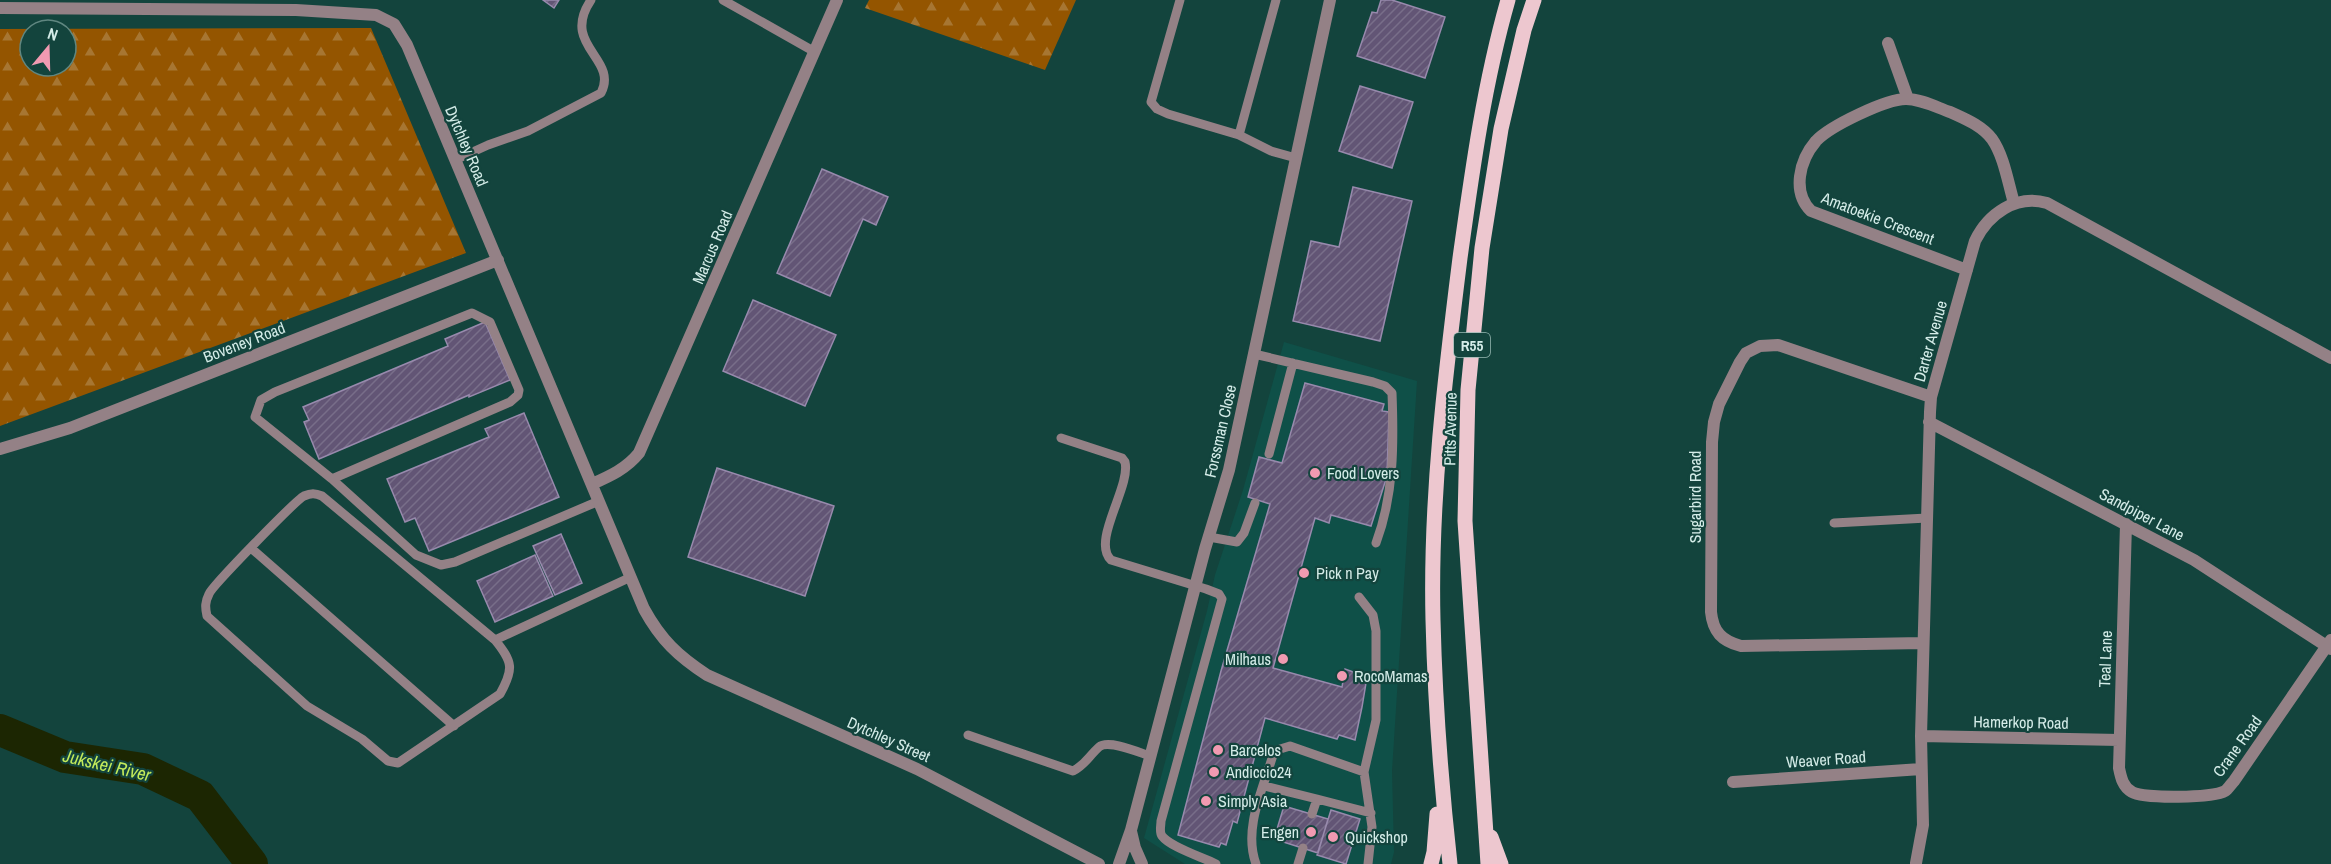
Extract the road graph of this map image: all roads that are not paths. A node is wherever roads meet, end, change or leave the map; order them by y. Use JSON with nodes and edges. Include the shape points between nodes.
{"nodes":[{"id":1,"x":591,"y":0,"type":"edge"},
{"id":2,"x":723,"y":0,"type":"edge"},
{"id":3,"x":837,"y":0,"type":"edge"},
{"id":4,"x":1180,"y":0,"type":"edge"},
{"id":5,"x":1276,"y":0,"type":"edge"},
{"id":6,"x":1330,"y":0,"type":"edge"},
{"id":7,"x":1508,"y":0,"type":"edge"},
{"id":8,"x":1534,"y":0,"type":"edge"},
{"id":9,"x":296,"y":5,"type":"edge"},
{"id":10,"x":0,"y":8,"type":"edge"},
{"id":11,"x":1888,"y":43,"type":"dead end"},
{"id":12,"x":815,"y":52,"type":"junction"},
{"id":13,"x":1908,"y":99,"type":"junction"},
{"id":14,"x":1239,"y":135,"type":"junction"},
{"id":15,"x":1296,"y":158,"type":"junction"},
{"id":16,"x":455,"y":160,"type":"junction"},
{"id":17,"x":2014,"y":203,"type":"junction"},
{"id":18,"x":498,"y":260,"type":"junction"},
{"id":19,"x":1967,"y":270,"type":"junction"},
{"id":20,"x":1254,"y":354,"type":"junction"},
{"id":21,"x":2331,"y":358,"type":"edge"},
{"id":22,"x":1293,"y":363,"type":"junction"},
{"id":23,"x":1931,"y":398,"type":"junction"},
{"id":24,"x":1929,"y":422,"type":"junction"},
{"id":25,"x":1062,"y":438,"type":"dead end"},
{"id":26,"x":0,"y":449,"type":"edge"},
{"id":27,"x":1269,"y":454,"type":"dead end"},
{"id":28,"x":332,"y":479,"type":"junction"},
{"id":29,"x":592,"y":484,"type":"junction"},
{"id":30,"x":599,"y":501,"type":"junction"},
{"id":31,"x":1255,"y":502,"type":"dead end"},
{"id":32,"x":1927,"y":518,"type":"junction"},
{"id":33,"x":1834,"y":523,"type":"dead end"},
{"id":34,"x":2126,"y":524,"type":"junction"},
{"id":35,"x":1209,"y":537,"type":"junction"},
{"id":36,"x":1376,"y":543,"type":"dead end"},
{"id":37,"x":251,"y":548,"type":"junction"},
{"id":38,"x":631,"y":577,"type":"junction"},
{"id":39,"x":1196,"y":586,"type":"junction"},
{"id":40,"x":1359,"y":597,"type":"dead end"},
{"id":41,"x":495,"y":640,"type":"junction"},
{"id":42,"x":1923,"y":643,"type":"junction"},
{"id":43,"x":667,"y":645,"type":"joint"},
{"id":44,"x":2330,"y":645,"type":"edge"},
{"id":45,"x":454,"y":726,"type":"junction"},
{"id":46,"x":968,"y":735,"type":"dead end"},
{"id":47,"x":1922,"y":736,"type":"junction"},
{"id":48,"x":2119,"y":740,"type":"junction"},
{"id":49,"x":1150,"y":756,"type":"junction"},
{"id":50,"x":1921,"y":769,"type":"junction"},
{"id":51,"x":1364,"y":772,"type":"junction"},
{"id":52,"x":1440,"y":774,"type":"junction"},
{"id":53,"x":1733,"y":782,"type":"dead end"},
{"id":54,"x":1264,"y":786,"type":"junction"},
{"id":55,"x":2130,"y":791,"type":"joint"},
{"id":56,"x":1317,"y":799,"type":"junction"},
{"id":57,"x":1371,"y":813,"type":"junction"},
{"id":58,"x":1312,"y":814,"type":"dead end"},
{"id":59,"x":1484,"y":820,"type":"junction"},
{"id":60,"x":1131,"y":830,"type":"junction"},
{"id":61,"x":1303,"y":848,"type":"dead end"},
{"id":62,"x":1099,"y":864,"type":"edge"},
{"id":63,"x":1119,"y":864,"type":"edge"},
{"id":64,"x":1142,"y":864,"type":"edge"},
{"id":65,"x":1216,"y":864,"type":"edge"},
{"id":66,"x":1257,"y":864,"type":"edge"},
{"id":67,"x":1299,"y":864,"type":"edge"},
{"id":68,"x":1368,"y":864,"type":"edge"},
{"id":69,"x":1431,"y":864,"type":"edge"},
{"id":70,"x":1450,"y":864,"type":"edge"},
{"id":71,"x":1488,"y":864,"type":"edge"},
{"id":72,"x":1501,"y":864,"type":"edge"},
{"id":73,"x":1905,"y":864,"type":"edge"},
{"id":74,"x":1917,"y":864,"type":"edge"}],
"edges":[{"from":1,"to":16,"type":"lane","via":[[581,19],[581,35],[603,71],[606,83],[601,93],[528,131]]},
{"from":2,"to":12,"type":"lane"},
{"from":3,"to":12,"type":"street","name":"Marcus Road"},
{"from":4,"to":14,"type":"lane","via":[[1151,102],[1168,114]]},
{"from":5,"to":14,"type":"lane"},
{"from":6,"to":15,"type":"street","name":"Forssman Close"},
{"from":7,"to":52,"type":"main road","name":"Pitts Avenue","number":"R55","via":[[1480,123],[1441,430],[1433,619]]},
{"from":8,"to":59,"type":"main road","name":"Pitts Avenue","number":"R55","via":[[1501,129],[1482,248],[1468,390],[1466,521]]},
{"from":9,"to":10,"type":"street","name":"Dytchley Road"},
{"from":9,"to":16,"type":"street","name":"Dytchley Road","via":[[376,15],[394,24],[407,45]]},
{"from":11,"to":13,"type":"street"},
{"from":12,"to":29,"type":"street","name":"Marcus Road","via":[[639,453],[630,465]]},
{"from":13,"to":17,"type":"street","name":"Amatoekie Crescent","via":[[1980,127],[1998,148]]},
{"from":13,"to":19,"type":"street","name":"Amatoekie Crescent","via":[[1879,105],[1815,142],[1804,162],[1800,195],[1811,212]]},
{"from":14,"to":15,"type":"lane"},
{"from":15,"to":20,"type":"street","name":"Forssman Close"},
{"from":16,"to":18,"type":"street","name":"Dytchley Road"},
{"from":17,"to":19,"type":"street","name":"Darter Avenue","via":[[1981,229]]},
{"from":17,"to":21,"type":"street","via":[[2032,199],[2063,210]]},
{"from":18,"to":26,"type":"street","name":"Boveney Road","via":[[70,428]]},
{"from":18,"to":29,"type":"street","name":"Dytchley Road"},
{"from":19,"to":23,"type":"street","name":"Darter Avenue"},
{"from":20,"to":22,"type":"lane"},
{"from":20,"to":35,"type":"street","name":"Forssman Close","via":[[1229,470]]},
{"from":22,"to":27,"type":"lane"},
{"from":22,"to":36,"type":"lane","via":[[1373,382],[1392,393],[1389,505]]},
{"from":23,"to":24,"type":"street","name":"Darter Avenue"},
{"from":23,"to":42,"type":"street","name":"Sugarbird Road","via":[[1769,344],[1754,348],[1740,362],[1719,404],[1712,442],[1711,612],[1712,626],[1719,635],[1730,643],[1752,646]]},
{"from":24,"to":32,"type":"street","name":"Darter Avenue"},
{"from":24,"to":34,"type":"street","name":"Sandpiper Lane"},
{"from":25,"to":39,"type":"lane","via":[[1125,462],[1125,475],[1106,538],[1107,556]]},
{"from":28,"to":28,"type":"lane","via":[[516,398],[519,390],[490,322],[466,314],[261,400],[255,417]]},
{"from":28,"to":30,"type":"lane","via":[[416,555],[441,565]]},
{"from":29,"to":30,"type":"street","name":"Dytchley Road"},
{"from":30,"to":38,"type":"street","name":"Dytchley Road"},
{"from":31,"to":35,"type":"lane","via":[[1237,542]]},
{"from":32,"to":33,"type":"lane"},
{"from":32,"to":42,"type":"street","name":"Darter Avenue"},
{"from":34,"to":44,"type":"street","name":"Sandpiper Lane","via":[[2194,560]]},
{"from":34,"to":48,"type":"street","name":"Teal Lane"},
{"from":35,"to":39,"type":"street","name":"Forssman Close"},
{"from":37,"to":41,"type":"lane","via":[[302,497],[313,493],[322,496]]},
{"from":37,"to":45,"type":"lane"},
{"from":37,"to":45,"type":"lane","via":[[210,591],[205,604],[207,616],[307,706],[362,739],[388,761],[398,763]]},
{"from":38,"to":41,"type":"lane"},
{"from":38,"to":43,"type":"street","name":"Dytchley Road","via":[[644,609]]},
{"from":39,"to":49,"type":"street","name":"Forssman Close"},
{"from":39,"to":65,"type":"lane","via":[[1219,594],[1221,606],[1160,831],[1174,844]]},
{"from":40,"to":51,"type":"lane","via":[[1373,615],[1376,631],[1376,720]]},
{"from":41,"to":45,"type":"lane","via":[[511,668],[506,683],[500,694]]},
{"from":42,"to":47,"type":"street","name":"Darter Avenue"},
{"from":43,"to":62,"type":"street","name":"Dytchley Street","via":[[707,675],[917,769]]},
{"from":44,"to":55,"type":"street","name":"Crane Road","via":[[2225,791],[2210,795],[2144,796]]},
{"from":46,"to":49,"type":"lane","via":[[1073,771],[1108,743]]},
{"from":47,"to":48,"type":"street","name":"Hamerkop Road"},
{"from":47,"to":50,"type":"street","name":"Darter Avenue"},
{"from":48,"to":55,"type":"street","name":"Teal Lane","via":[[2119,768]]},
{"from":49,"to":60,"type":"street","name":"Forssman Close"},
{"from":50,"to":53,"type":"street","name":"Weaver Road"},
{"from":50,"to":74,"type":"street","name":"Darter Avenue","via":[[1923,825]]},
{"from":51,"to":54,"type":"lane","via":[[1290,746],[1273,755]]},
{"from":51,"to":57,"type":"lane"},
{"from":52,"to":69,"type":"main road"},
{"from":52,"to":70,"type":"main road","name":"Pitts Avenue","number":"R55"},
{"from":54,"to":56,"type":"lane"},
{"from":54,"to":66,"type":"lane","via":[[1251,838]]},
{"from":56,"to":57,"type":"lane"},
{"from":56,"to":58,"type":"lane"},
{"from":57,"to":68,"type":"lane"},
{"from":59,"to":71,"type":"main road","name":"Pitts Avenue","number":"R55"},
{"from":59,"to":72,"type":"main road"},
{"from":60,"to":63,"type":"street","name":"Forssman Close"},
{"from":60,"to":64,"type":"street"},
{"from":61,"to":67,"type":"lane"},
{"from":73,"to":74,"type":"street"}]}
